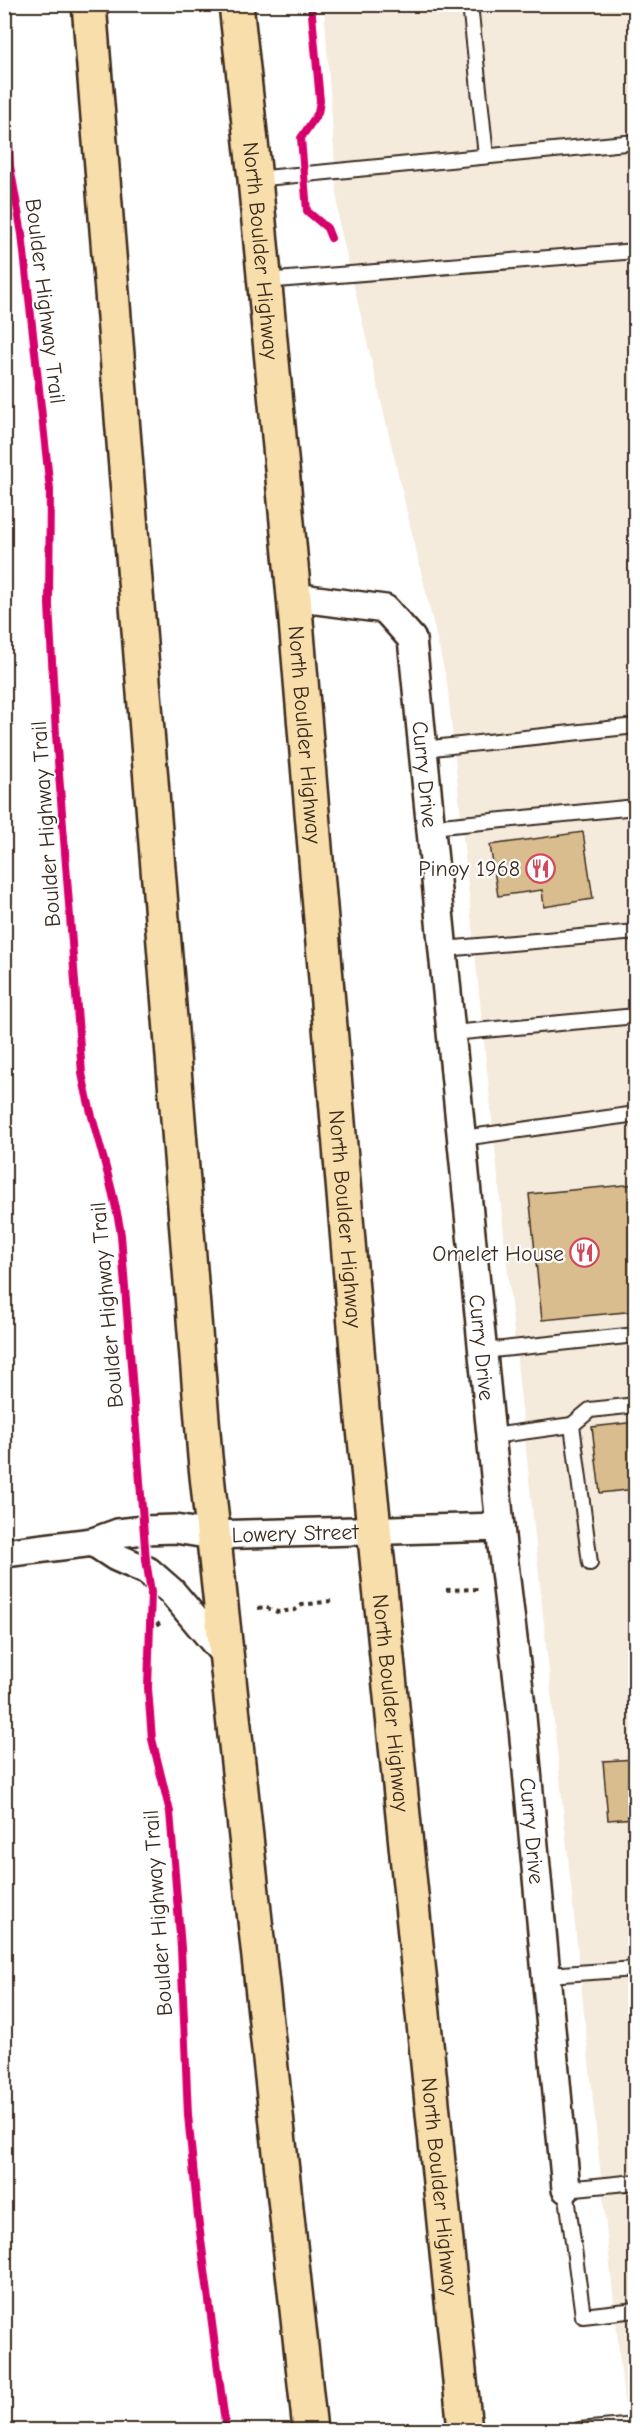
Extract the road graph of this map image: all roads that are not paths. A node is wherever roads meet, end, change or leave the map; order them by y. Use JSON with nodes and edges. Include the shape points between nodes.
{"nodes":[{"id":1,"x":89,"y":4,"type":"edge"},
{"id":2,"x":236,"y":4,"type":"edge"},
{"id":3,"x":470,"y":4,"type":"edge"},
{"id":4,"x":636,"y":142,"type":"edge"},
{"id":5,"x":486,"y":156,"type":"junction"},
{"id":6,"x":255,"y":179,"type":"junction"},
{"id":7,"x":636,"y":251,"type":"edge"},
{"id":8,"x":264,"y":281,"type":"junction"},
{"id":9,"x":294,"y":597,"type":"junction"},
{"id":10,"x":636,"y":726,"type":"edge"},
{"id":11,"x":423,"y":749,"type":"junction"},
{"id":12,"x":636,"y":807,"type":"edge"},
{"id":13,"x":431,"y":827,"type":"junction"},
{"id":14,"x":636,"y":932,"type":"edge"},
{"id":15,"x":444,"y":949,"type":"junction"},
{"id":16,"x":636,"y":1016,"type":"edge"},
{"id":17,"x":452,"y":1033,"type":"junction"},
{"id":18,"x":636,"y":1114,"type":"edge"},
{"id":19,"x":463,"y":1138,"type":"junction"},
{"id":20,"x":636,"y":1335,"type":"edge"},
{"id":21,"x":483,"y":1351,"type":"junction"},
{"id":22,"x":636,"y":1405,"type":"edge"},
{"id":23,"x":572,"y":1425,"type":"junction"},
{"id":24,"x":493,"y":1436,"type":"junction"},
{"id":25,"x":500,"y":1527,"type":"junction"},
{"id":26,"x":375,"y":1530,"type":"junction"},
{"id":27,"x":213,"y":1535,"type":"junction"},
{"id":28,"x":93,"y":1542,"type":"junction"},
{"id":29,"x":4,"y":1553,"type":"edge"},
{"id":30,"x":590,"y":1563,"type":"dead end"},
{"id":31,"x":226,"y":1656,"type":"junction"},
{"id":32,"x":636,"y":1969,"type":"edge"},
{"id":33,"x":547,"y":1975,"type":"junction"},
{"id":34,"x":636,"y":2182,"type":"edge"},
{"id":35,"x":566,"y":2188,"type":"junction"},
{"id":36,"x":636,"y":2310,"type":"edge"},
{"id":37,"x":636,"y":2425,"type":"edge"},
{"id":38,"x":310,"y":2430,"type":"edge"},
{"id":39,"x":465,"y":2430,"type":"edge"},
{"id":40,"x":579,"y":2430,"type":"edge"}],
"edges":[{"from":1,"to":27,"type":"main road"},
{"from":2,"to":6,"type":"main road","name":"North Boulder Highway"},
{"from":3,"to":5,"type":"lane"},
{"from":4,"to":5,"type":"lane"},
{"from":5,"to":6,"type":"lane"},
{"from":6,"to":8,"type":"main road","name":"North Boulder Highway"},
{"from":7,"to":8,"type":"lane"},
{"from":8,"to":9,"type":"main road","name":"North Boulder Highway"},
{"from":9,"to":11,"type":"street","name":"Curry Drive","via":[[385,609],[412,639]]},
{"from":9,"to":26,"type":"main road","name":"North Boulder Highway","via":[[360,1397]]},
{"from":10,"to":11,"type":"lane"},
{"from":11,"to":13,"type":"street","name":"Curry Drive"},
{"from":12,"to":13,"type":"lane"},
{"from":13,"to":15,"type":"street","name":"Curry Drive"},
{"from":14,"to":15,"type":"lane"},
{"from":15,"to":17,"type":"street","name":"Curry Drive"},
{"from":16,"to":17,"type":"lane"},
{"from":17,"to":19,"type":"street","name":"Curry Drive"},
{"from":18,"to":19,"type":"lane"},
{"from":19,"to":21,"type":"street","name":"Curry Drive"},
{"from":20,"to":21,"type":"lane"},
{"from":21,"to":24,"type":"street","name":"Curry Drive"},
{"from":22,"to":23,"type":"lane","via":[[590,1410]]},
{"from":23,"to":24,"type":"lane"},
{"from":23,"to":30,"type":"lane"},
{"from":24,"to":25,"type":"street","name":"Curry Drive"},
{"from":25,"to":26,"type":"street","name":"Lowery Street"},
{"from":25,"to":33,"type":"street","name":"Curry Drive"},
{"from":26,"to":27,"type":"street","name":"Lowery Street"},
{"from":26,"to":39,"type":"main road","name":"North Boulder Highway"},
{"from":27,"to":28,"type":"street","name":"Lowery Street","via":[[175,1529],[144,1530],[118,1533]]},
{"from":27,"to":31,"type":"main road"},
{"from":28,"to":29,"type":"street","name":"Lowery Street"},
{"from":28,"to":31,"type":"street","via":[[148,1571],[191,1613]]},
{"from":31,"to":38,"type":"main road"},
{"from":32,"to":33,"type":"lane"},
{"from":33,"to":35,"type":"street","name":"Curry Drive"},
{"from":34,"to":35,"type":"lane"},
{"from":35,"to":36,"type":"lane","via":[[583,2316]]},
{"from":37,"to":40,"type":"lane"}]}
